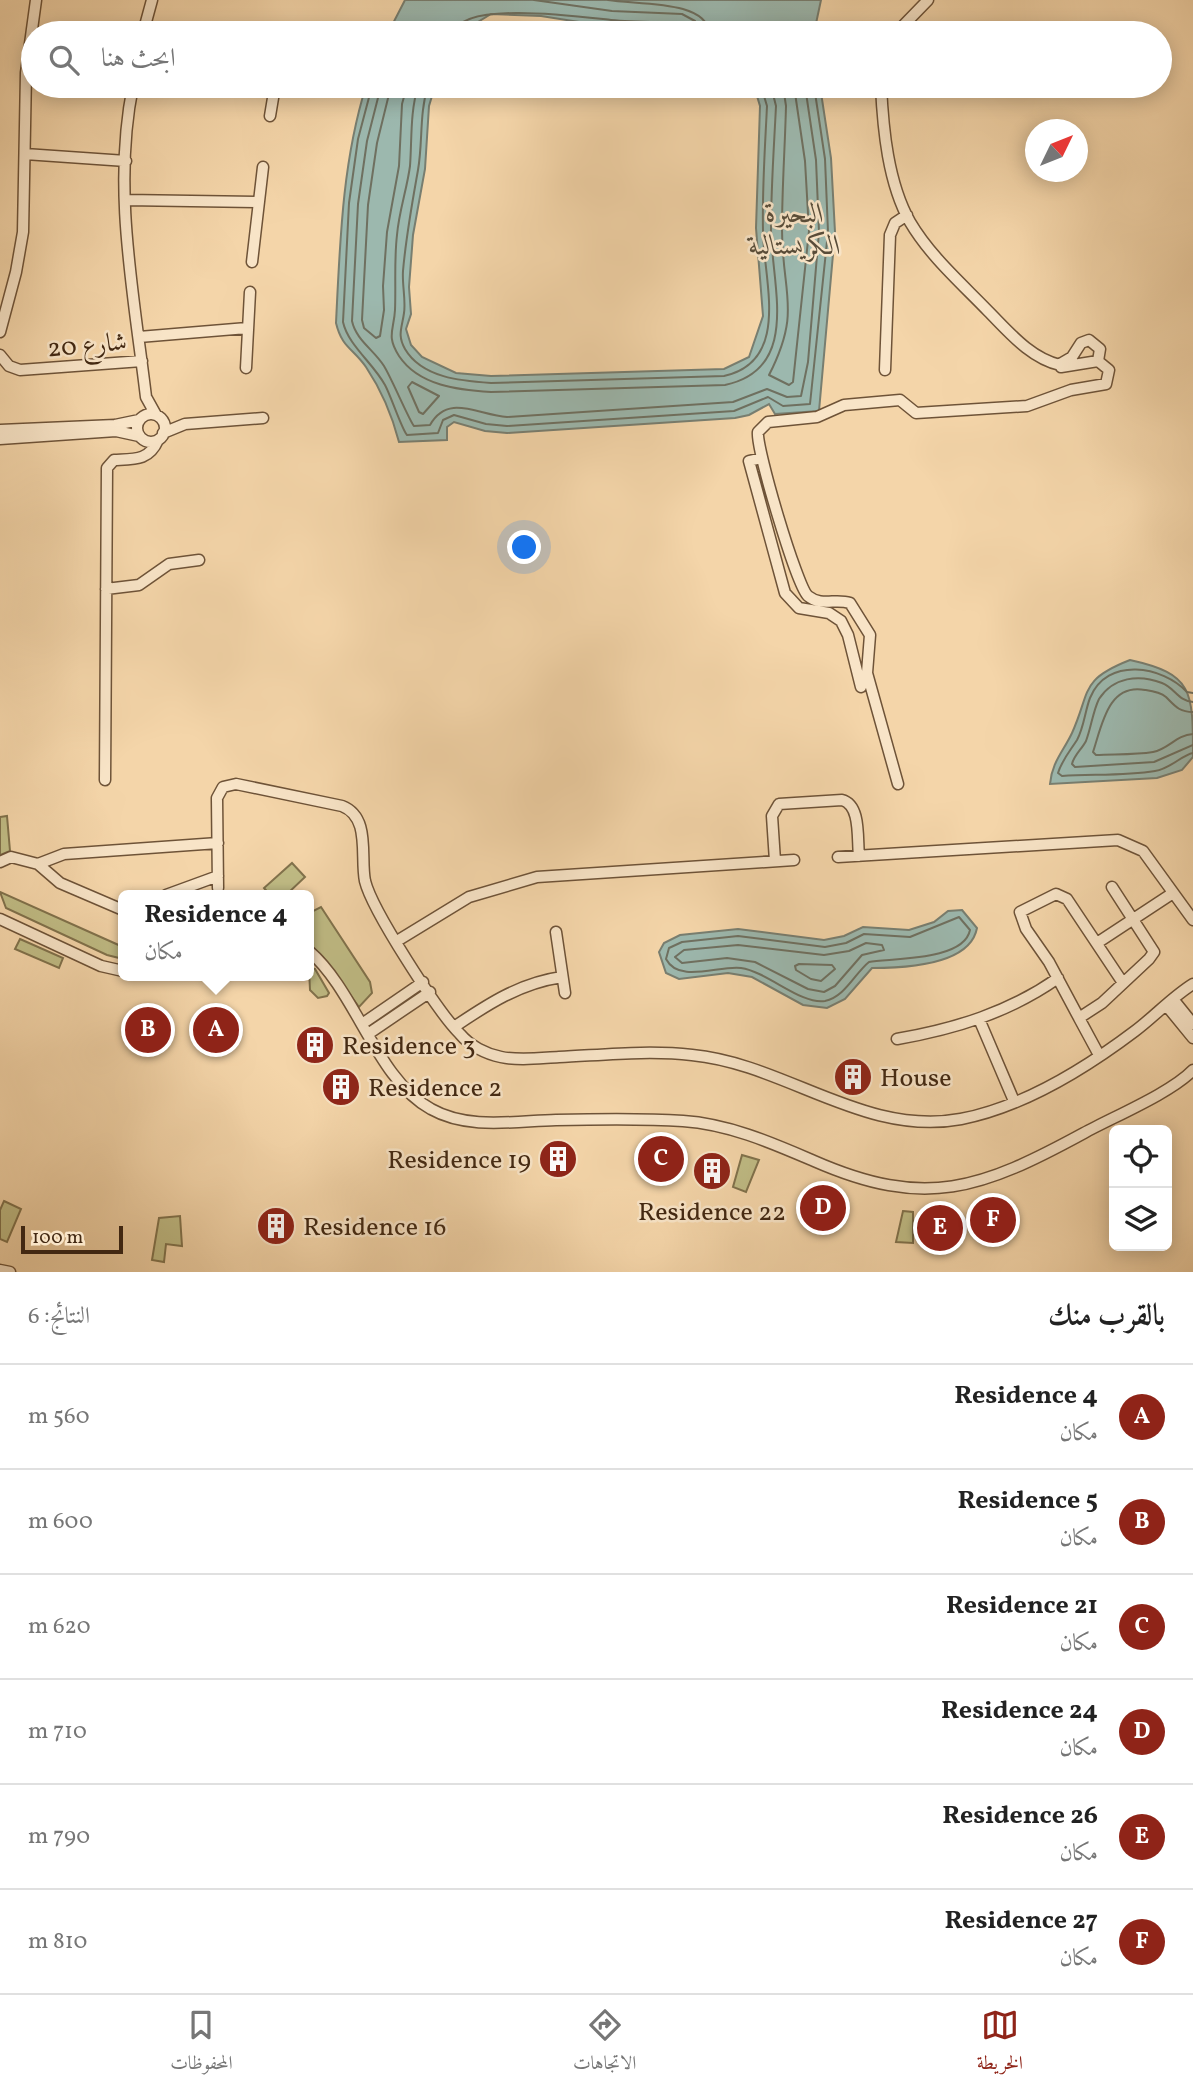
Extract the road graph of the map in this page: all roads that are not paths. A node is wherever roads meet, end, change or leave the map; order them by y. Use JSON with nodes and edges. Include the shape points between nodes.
{"nodes":[{"id":1,"x":36,"y":0,"type":"edge"},
{"id":2,"x":152,"y":0,"type":"edge"},
{"id":3,"x":928,"y":0,"type":"edge"},
{"id":4,"x":33,"y":21,"type":"edge"},
{"id":5,"x":146,"y":21,"type":"edge"},
{"id":6,"x":908,"y":21,"type":"edge"},
{"id":7,"x":26,"y":98,"type":"edge"},
{"id":8,"x":132,"y":98,"type":"edge"},
{"id":9,"x":273,"y":98,"type":"edge"},
{"id":10,"x":883,"y":98,"type":"edge"},
{"id":11,"x":270,"y":117,"type":"dead end"},
{"id":12,"x":25,"y":155,"type":"junction"},
{"id":13,"x":126,"y":161,"type":"junction"},
{"id":14,"x":263,"y":167,"type":"dead end"},
{"id":15,"x":126,"y":200,"type":"junction"},
{"id":16,"x":257,"y":202,"type":"junction"},
{"id":17,"x":907,"y":215,"type":"junction"},
{"id":18,"x":252,"y":262,"type":"dead end"},
{"id":19,"x":250,"y":292,"type":"dead end"},
{"id":20,"x":247,"y":328,"type":"junction"},
{"id":21,"x":0,"y":332,"type":"edge"},
{"id":22,"x":139,"y":338,"type":"junction"},
{"id":23,"x":0,"y":355,"type":"edge"},
{"id":24,"x":142,"y":361,"type":"junction"},
{"id":25,"x":1098,"y":361,"type":"junction"},
{"id":26,"x":1060,"y":365,"type":"junction"},
{"id":27,"x":246,"y":368,"type":"dead end"},
{"id":28,"x":885,"y":370,"type":"dead end"},
{"id":29,"x":146,"y":397,"type":"junction"},
{"id":30,"x":158,"y":417,"type":"junction"},
{"id":31,"x":262,"y":418,"type":"dead end"},
{"id":32,"x":140,"y":419,"type":"junction"},
{"id":33,"x":185,"y":424,"type":"junction"},
{"id":34,"x":0,"y":430,"type":"edge"},
{"id":35,"x":52,"y":431,"type":"junction"},
{"id":36,"x":161,"y":436,"type":"junction"},
{"id":37,"x":141,"y":438,"type":"junction"},
{"id":38,"x":0,"y":439,"type":"edge"},
{"id":39,"x":762,"y":458,"type":"junction"},
{"id":40,"x":126,"y":459,"type":"junction"},
{"id":41,"x":199,"y":560,"type":"dead end"},
{"id":42,"x":106,"y":589,"type":"junction"},
{"id":43,"x":861,"y":687,"type":"dead end"},
{"id":44,"x":105,"y":780,"type":"dead end"},
{"id":45,"x":898,"y":784,"type":"dead end"},
{"id":46,"x":218,"y":843,"type":"junction"},
{"id":47,"x":859,"y":856,"type":"junction"},
{"id":48,"x":838,"y":857,"type":"dead end"},
{"id":49,"x":794,"y":859,"type":"dead end"},
{"id":50,"x":51,"y":860,"type":"junction"},
{"id":51,"x":775,"y":861,"type":"junction"},
{"id":52,"x":0,"y":862,"type":"edge"},
{"id":53,"x":38,"y":864,"type":"junction"},
{"id":54,"x":50,"y":873,"type":"junction"},
{"id":55,"x":218,"y":876,"type":"junction"},
{"id":56,"x":1111,"y":887,"type":"dead end"},
{"id":57,"x":218,"y":888,"type":"dead end"},
{"id":58,"x":180,"y":890,"type":"edge"},
{"id":59,"x":1173,"y":892,"type":"junction"},
{"id":60,"x":118,"y":908,"type":"edge"},
{"id":61,"x":0,"y":918,"type":"edge"},
{"id":62,"x":1133,"y":919,"type":"junction"},
{"id":63,"x":1193,"y":920,"type":"edge"},
{"id":64,"x":556,"y":932,"type":"dead end"},
{"id":65,"x":397,"y":941,"type":"junction"},
{"id":66,"x":1097,"y":943,"type":"junction"},
{"id":67,"x":314,"y":957,"type":"edge"},
{"id":68,"x":118,"y":970,"type":"edge"},
{"id":69,"x":562,"y":977,"type":"junction"},
{"id":70,"x":1058,"y":978,"type":"junction"},
{"id":71,"x":423,"y":982,"type":"junction"},
{"id":72,"x":1123,"y":983,"type":"junction"},
{"id":73,"x":1193,"y":984,"type":"edge"},
{"id":74,"x":430,"y":992,"type":"junction"},
{"id":75,"x":565,"y":993,"type":"dead end"},
{"id":76,"x":394,"y":1002,"type":"junction"},
{"id":77,"x":1169,"y":1002,"type":"junction"},
{"id":78,"x":401,"y":1012,"type":"junction"},
{"id":79,"x":1079,"y":1018,"type":"junction"},
{"id":80,"x":979,"y":1019,"type":"junction"},
{"id":81,"x":1189,"y":1023,"type":"edge"},
{"id":82,"x":454,"y":1027,"type":"junction"},
{"id":83,"x":365,"y":1029,"type":"junction"},
{"id":84,"x":1193,"y":1038,"type":"edge"},
{"id":85,"x":897,"y":1039,"type":"dead end"},
{"id":86,"x":1099,"y":1055,"type":"junction"},
{"id":87,"x":1193,"y":1069,"type":"edge"},
{"id":88,"x":1189,"y":1077,"type":"edge"},
{"id":89,"x":1014,"y":1101,"type":"junction"},
{"id":90,"x":0,"y":1270,"type":"edge"},
{"id":91,"x":10,"y":1272,"type":"edge"}],
"edges":[{"from":1,"to":4,"type":"street"},
{"from":2,"to":5,"type":"street"},
{"from":3,"to":6,"type":"street"},
{"from":7,"to":12,"type":"street"},
{"from":8,"to":13,"type":"street"},
{"from":9,"to":11,"type":"street"},
{"from":10,"to":17,"type":"street","via":[[890,157]]},
{"from":12,"to":13,"type":"street"},
{"from":12,"to":21,"type":"street","via":[[20,252]]},
{"from":13,"to":15,"type":"street"},
{"from":14,"to":16,"type":"street"},
{"from":15,"to":16,"type":"street"},
{"from":15,"to":22,"type":"street"},
{"from":16,"to":18,"type":"street"},
{"from":17,"to":26,"type":"street","via":[[939,259],[1009,332],[1036,356]]},
{"from":17,"to":28,"type":"street","via":[[895,223],[890,236]]},
{"from":19,"to":20,"type":"street"},
{"from":20,"to":22,"type":"street"},
{"from":20,"to":27,"type":"street"},
{"from":22,"to":24,"type":"street"},
{"from":23,"to":24,"type":"street","name":"شارع 20","via":[[20,370]]},
{"from":24,"to":29,"type":"street"},
{"from":25,"to":26,"type":"street","via":[[1077,367]]},
{"from":25,"to":26,"type":"street","via":[[1099,346],[1086,340]]},
{"from":25,"to":39,"type":"street","via":[[1109,370],[1107,384],[1071,390],[1027,406],[916,413],[900,400],[844,405],[817,417],[768,422],[757,436]]},
{"from":29,"to":30,"type":"street"},
{"from":29,"to":32,"type":"street"},
{"from":30,"to":32,"type":"street"},
{"from":30,"to":33,"type":"street"},
{"from":30,"to":36,"type":"street"},
{"from":31,"to":33,"type":"street"},
{"from":32,"to":35,"type":"street"},
{"from":32,"to":37,"type":"street"},
{"from":33,"to":36,"type":"street"},
{"from":34,"to":35,"type":"street"},
{"from":35,"to":37,"type":"street","via":[[116,431]]},
{"from":35,"to":38,"type":"street"},
{"from":36,"to":37,"type":"street"},
{"from":36,"to":40,"type":"street","via":[[146,456]]},
{"from":37,"to":40,"type":"street","via":[[141,450]]},
{"from":39,"to":43,"type":"street","via":[[749,461],[783,589],[799,608],[829,613],[841,621]]},
{"from":39,"to":45,"type":"street","via":[[802,590],[817,601],[850,603],[869,631],[867,673]]},
{"from":40,"to":42,"type":"street","via":[[114,460],[107,468]]},
{"from":41,"to":42,"type":"street","via":[[169,564],[139,585]]},
{"from":42,"to":44,"type":"street"},
{"from":46,"to":50,"type":"street","via":[[64,854]]},
{"from":46,"to":55,"type":"street"},
{"from":46,"to":65,"type":"street","via":[[217,798],[229,784],[290,793],[350,809],[360,823],[367,886]]},
{"from":47,"to":48,"type":"street"},
{"from":47,"to":51,"type":"street","via":[[850,803],[789,801],[779,804],[772,816]]},
{"from":47,"to":59,"type":"street","via":[[1118,840],[1143,851]]},
{"from":49,"to":51,"type":"street"},
{"from":50,"to":53,"type":"street"},
{"from":50,"to":54,"type":"street"},
{"from":51,"to":65,"type":"street","via":[[537,877],[469,897]]},
{"from":52,"to":53,"type":"street","via":[[14,857]]},
{"from":53,"to":54,"type":"street"},
{"from":54,"to":60,"type":"street","via":[[60,883]]},
{"from":55,"to":57,"type":"street"},
{"from":55,"to":58,"type":"street"},
{"from":56,"to":62,"type":"street"},
{"from":59,"to":62,"type":"street"},
{"from":59,"to":63,"type":"street"},
{"from":61,"to":68,"type":"street"},
{"from":62,"to":66,"type":"street"},
{"from":62,"to":72,"type":"street","via":[[1154,952]]},
{"from":64,"to":69,"type":"street"},
{"from":65,"to":71,"type":"street"},
{"from":66,"to":70,"type":"street","via":[[1067,899],[1056,894],[1020,912]]},
{"from":66,"to":72,"type":"street"},
{"from":67,"to":83,"type":"street"},
{"from":69,"to":75,"type":"street"},
{"from":69,"to":82,"type":"street","via":[[505,994]]},
{"from":70,"to":79,"type":"street"},
{"from":70,"to":80,"type":"street"},
{"from":71,"to":74,"type":"street"},
{"from":71,"to":76,"type":"street"},
{"from":72,"to":79,"type":"street"},
{"from":73,"to":77,"type":"street"},
{"from":74,"to":78,"type":"street"},
{"from":74,"to":82,"type":"street"},
{"from":76,"to":78,"type":"street"},
{"from":76,"to":83,"type":"street"},
{"from":77,"to":81,"type":"street"},
{"from":77,"to":86,"type":"street"},
{"from":78,"to":83,"type":"street"},
{"from":79,"to":86,"type":"street"},
{"from":80,"to":85,"type":"street"},
{"from":80,"to":89,"type":"street"},
{"from":81,"to":84,"type":"street"},
{"from":82,"to":89,"type":"street","via":[[478,1048],[510,1058],[646,1052],[712,1058],[761,1070],[868,1114],[903,1122],[961,1119]]},
{"from":83,"to":88,"type":"street","via":[[406,1090],[449,1117],[485,1122],[641,1118],[699,1123],[757,1138],[862,1181],[915,1189],[957,1186],[1002,1175]]},
{"from":86,"to":89,"type":"street"},
{"from":87,"to":88,"type":"street"},
{"from":90,"to":91,"type":"street"}]}
